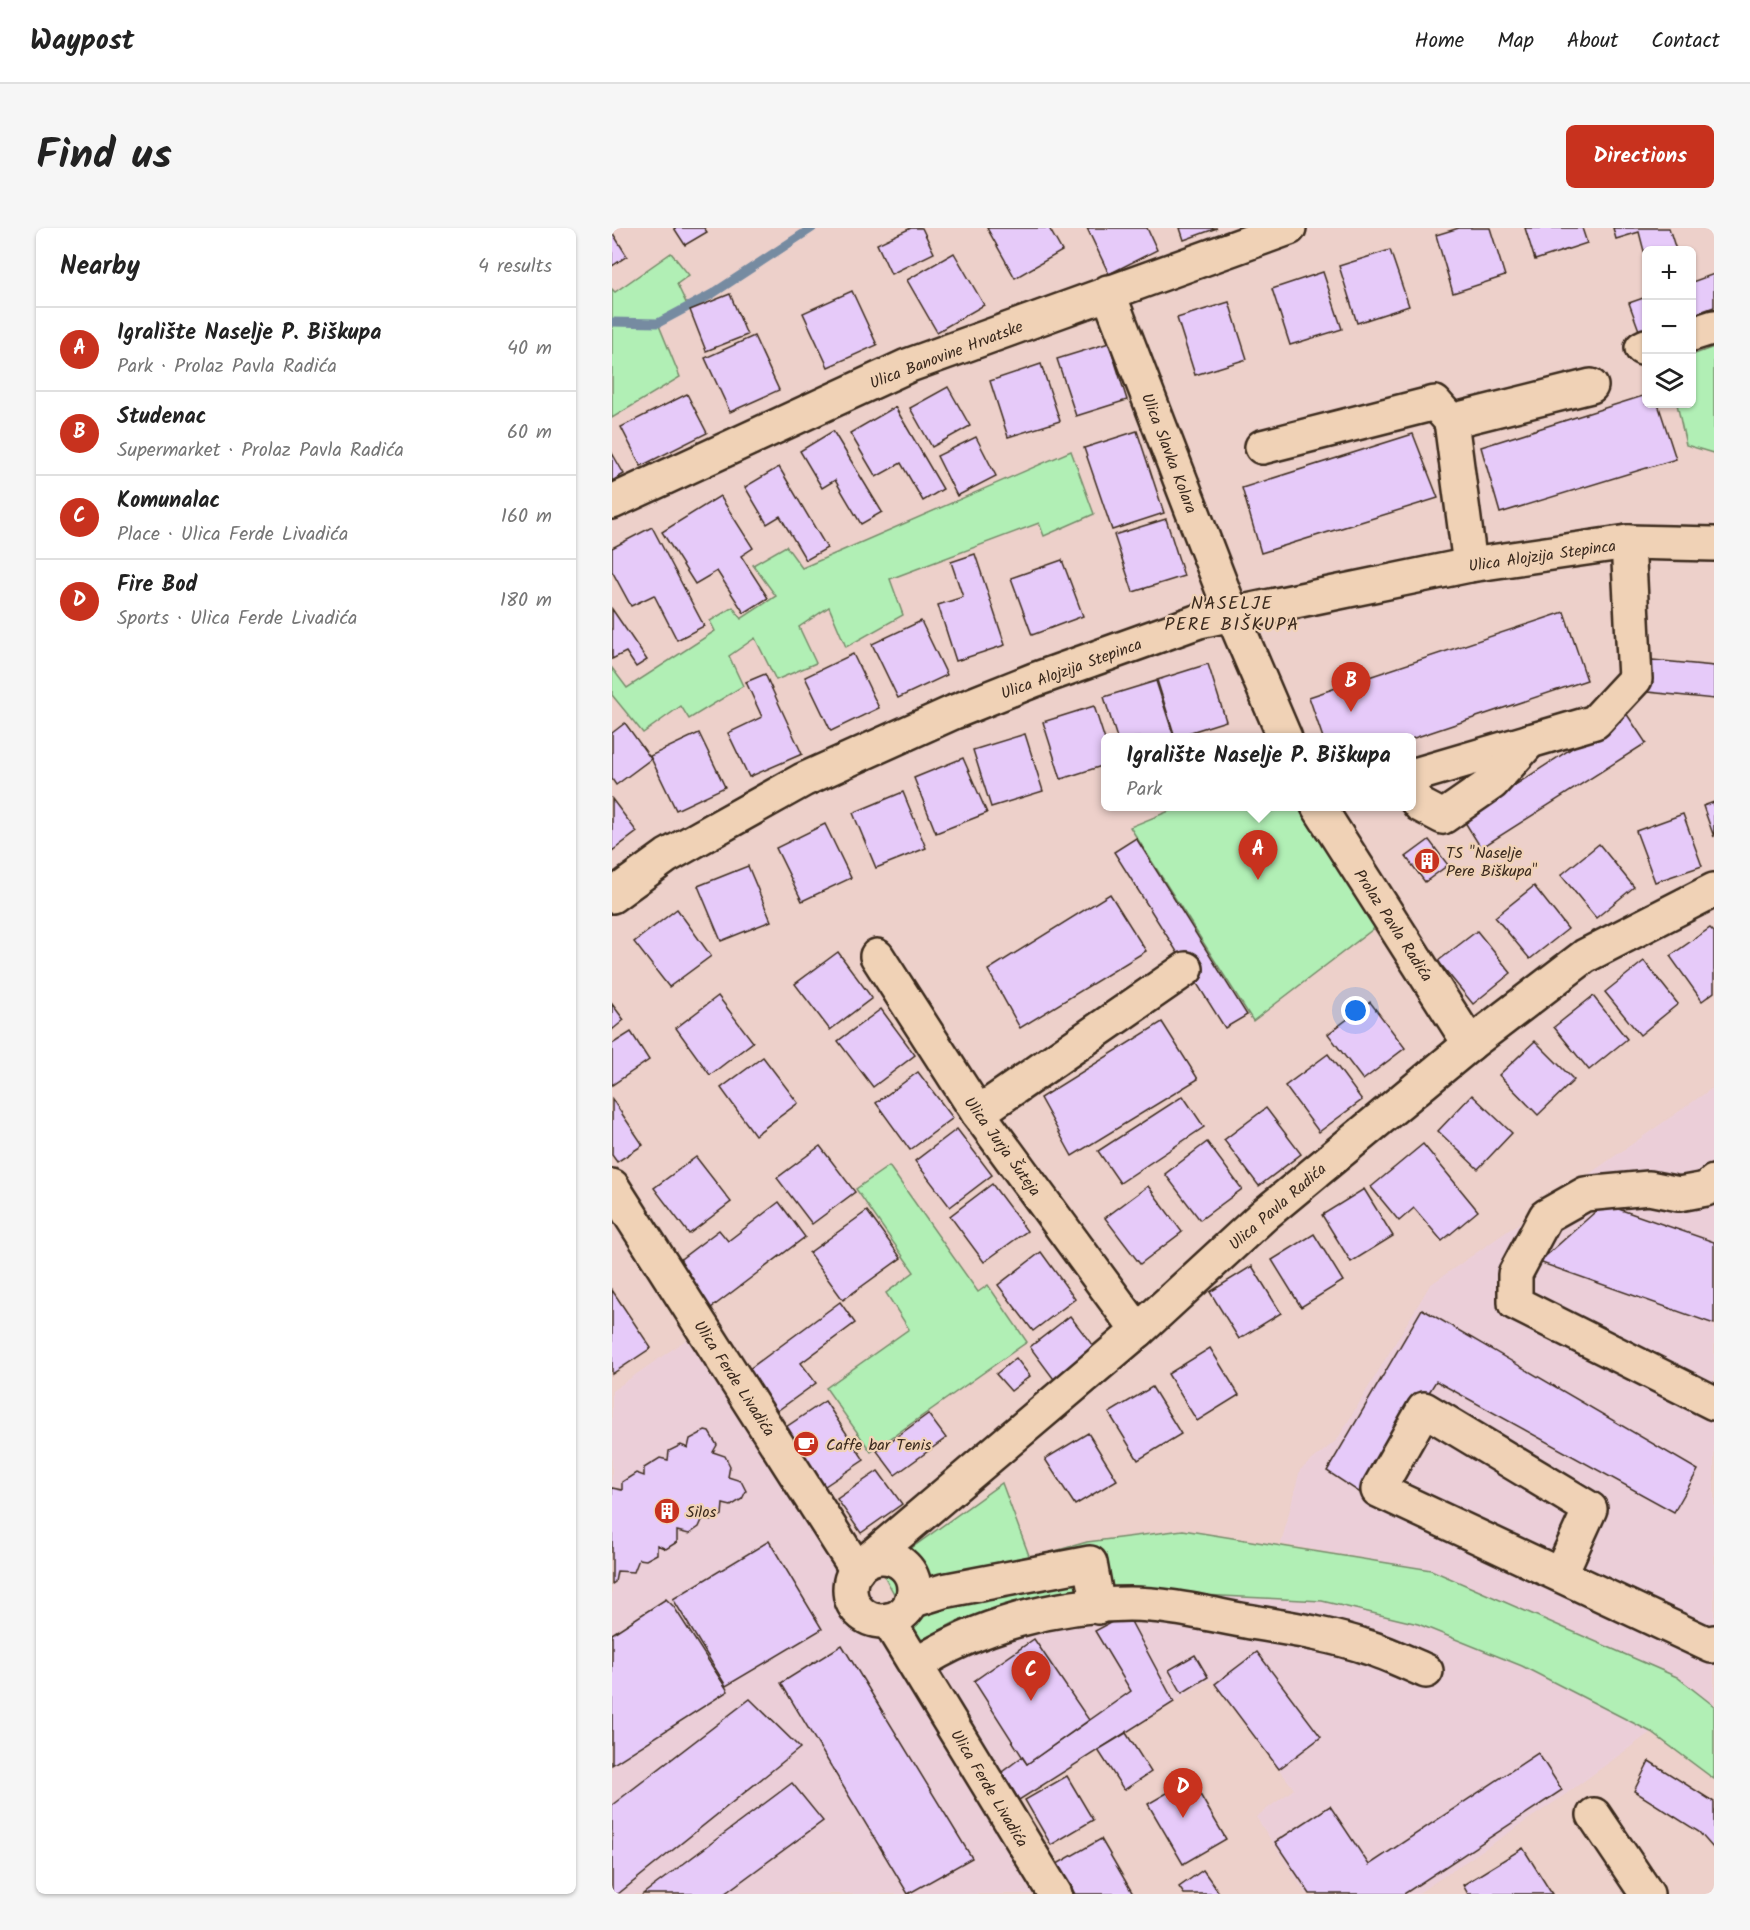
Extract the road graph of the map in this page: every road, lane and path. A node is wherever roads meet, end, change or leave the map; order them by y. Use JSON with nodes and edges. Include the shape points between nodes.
{"nodes":[{"id":1,"x":1289,"y":228,"type":"edge"},
{"id":2,"x":1108,"y":292,"type":"junction"},
{"id":3,"x":1714,"y":327,"type":"edge"},
{"id":4,"x":1696,"y":333,"type":"edge"},
{"id":5,"x":1591,"y":386,"type":"dead end"},
{"id":6,"x":1450,"y":421,"type":"junction"},
{"id":7,"x":1263,"y":447,"type":"dead end"},
{"id":8,"x":612,"y":502,"type":"edge"},
{"id":9,"x":1628,"y":542,"type":"junction"},
{"id":10,"x":1714,"y":544,"type":"edge"},
{"id":11,"x":1470,"y":565,"type":"junction"},
{"id":12,"x":1232,"y":614,"type":"junction"},
{"id":13,"x":1283,"y":733,"type":"edge"},
{"id":14,"x":1530,"y":741,"type":"junction"},
{"id":15,"x":1416,"y":775,"type":"edge"},
{"id":16,"x":1416,"y":800,"type":"edge"},
{"id":17,"x":1321,"y":811,"type":"edge"},
{"id":18,"x":1714,"y":890,"type":"edge"},
{"id":19,"x":612,"y":896,"type":"edge"},
{"id":20,"x":877,"y":956,"type":"dead end"},
{"id":21,"x":1186,"y":969,"type":"dead end"},
{"id":22,"x":1470,"y":1044,"type":"junction"},
{"id":23,"x":978,"y":1113,"type":"junction"},
{"id":24,"x":1714,"y":1182,"type":"edge"},
{"id":25,"x":612,"y":1186,"type":"edge"},
{"id":26,"x":1649,"y":1188,"type":"junction"},
{"id":27,"x":1714,"y":1212,"type":"edge"},
{"id":28,"x":1137,"y":1331,"type":"junction"},
{"id":29,"x":1714,"y":1403,"type":"edge"},
{"id":30,"x":862,"y":1565,"type":"junction"},
{"id":31,"x":1560,"y":1575,"type":"junction"},
{"id":32,"x":1098,"y":1607,"type":"junction"},
{"id":33,"x":900,"y":1611,"type":"junction"},
{"id":34,"x":1714,"y":1642,"type":"edge"},
{"id":35,"x":916,"y":1665,"type":"junction"},
{"id":36,"x":1426,"y":1671,"type":"dead end"},
{"id":37,"x":1594,"y":1815,"type":"dead end"},
{"id":38,"x":1055,"y":1894,"type":"edge"},
{"id":39,"x":1647,"y":1894,"type":"edge"}],
"edges":[{"from":1,"to":2,"type":"street","name":"Ulica Banovine Hrvatske"},
{"from":2,"to":8,"type":"street","name":"Ulica Banovine Hrvatske","via":[[907,366]]},
{"from":2,"to":12,"type":"street","name":"Ulica Slavka Kolara"},
{"from":3,"to":4,"type":"street"},
{"from":5,"to":6,"type":"street"},
{"from":6,"to":7,"type":"street","via":[[1435,403]]},
{"from":6,"to":11,"type":"street"},
{"from":9,"to":10,"type":"street","name":"Ulica Alojzija Stepinca"},
{"from":9,"to":11,"type":"street","name":"Ulica Alojzija Stepinca"},
{"from":9,"to":14,"type":"street","via":[[1635,679],[1595,722]]},
{"from":11,"to":12,"type":"street","name":"Ulica Alojzija Stepinca"},
{"from":12,"to":13,"type":"street"},
{"from":12,"to":19,"type":"street","name":"Ulica Alojzija Stepinca","via":[[1198,621],[1034,680],[803,780],[667,856]]},
{"from":14,"to":15,"type":"street"},
{"from":14,"to":16,"type":"street","via":[[1492,783],[1443,817]]},
{"from":17,"to":22,"type":"street","name":"Prolaz Pavla Radića"},
{"from":18,"to":22,"type":"street","name":"Ulica Pavla Radića","via":[[1585,956]]},
{"from":20,"to":23,"type":"street","name":"Ulica Jurja Šuteja"},
{"from":21,"to":23,"type":"street"},
{"from":22,"to":28,"type":"street","name":"Ulica Pavla Radića","via":[[1265,1214]]},
{"from":23,"to":28,"type":"street","name":"Ulica Jurja Šuteja"},
{"from":24,"to":26,"type":"street","via":[[1706,1189],[1679,1194]]},
{"from":25,"to":30,"type":"street","name":"Ulica Ferde Livadića"},
{"from":26,"to":27,"type":"street"},
{"from":26,"to":29,"type":"street","via":[[1585,1194],[1546,1216],[1515,1274],[1515,1303]]},
{"from":28,"to":30,"type":"street","name":"Ulica Pavla Radića"},
{"from":30,"to":33,"type":"street","name":"Ulica Ferde Livadića","via":[[889,1558],[900,1562],[912,1579]]},
{"from":30,"to":33,"type":"street","via":[[850,1586],[856,1607],[872,1619]]},
{"from":31,"to":31,"type":"street","via":[[1378,1490],[1424,1409],[1590,1509]]},
{"from":31,"to":34,"type":"street","via":[[1712,1646]]},
{"from":32,"to":33,"type":"street","via":[[1090,1563],[943,1591]]},
{"from":32,"to":35,"type":"street","via":[[1054,1612],[998,1627],[956,1642]]},
{"from":32,"to":36,"type":"street","via":[[1168,1607],[1293,1629],[1366,1646]]},
{"from":33,"to":35,"type":"street","name":"Ulica Ferde Livadića"},
{"from":35,"to":38,"type":"street","name":"Ulica Ferde Livadića"},
{"from":37,"to":39,"type":"street"}]}
